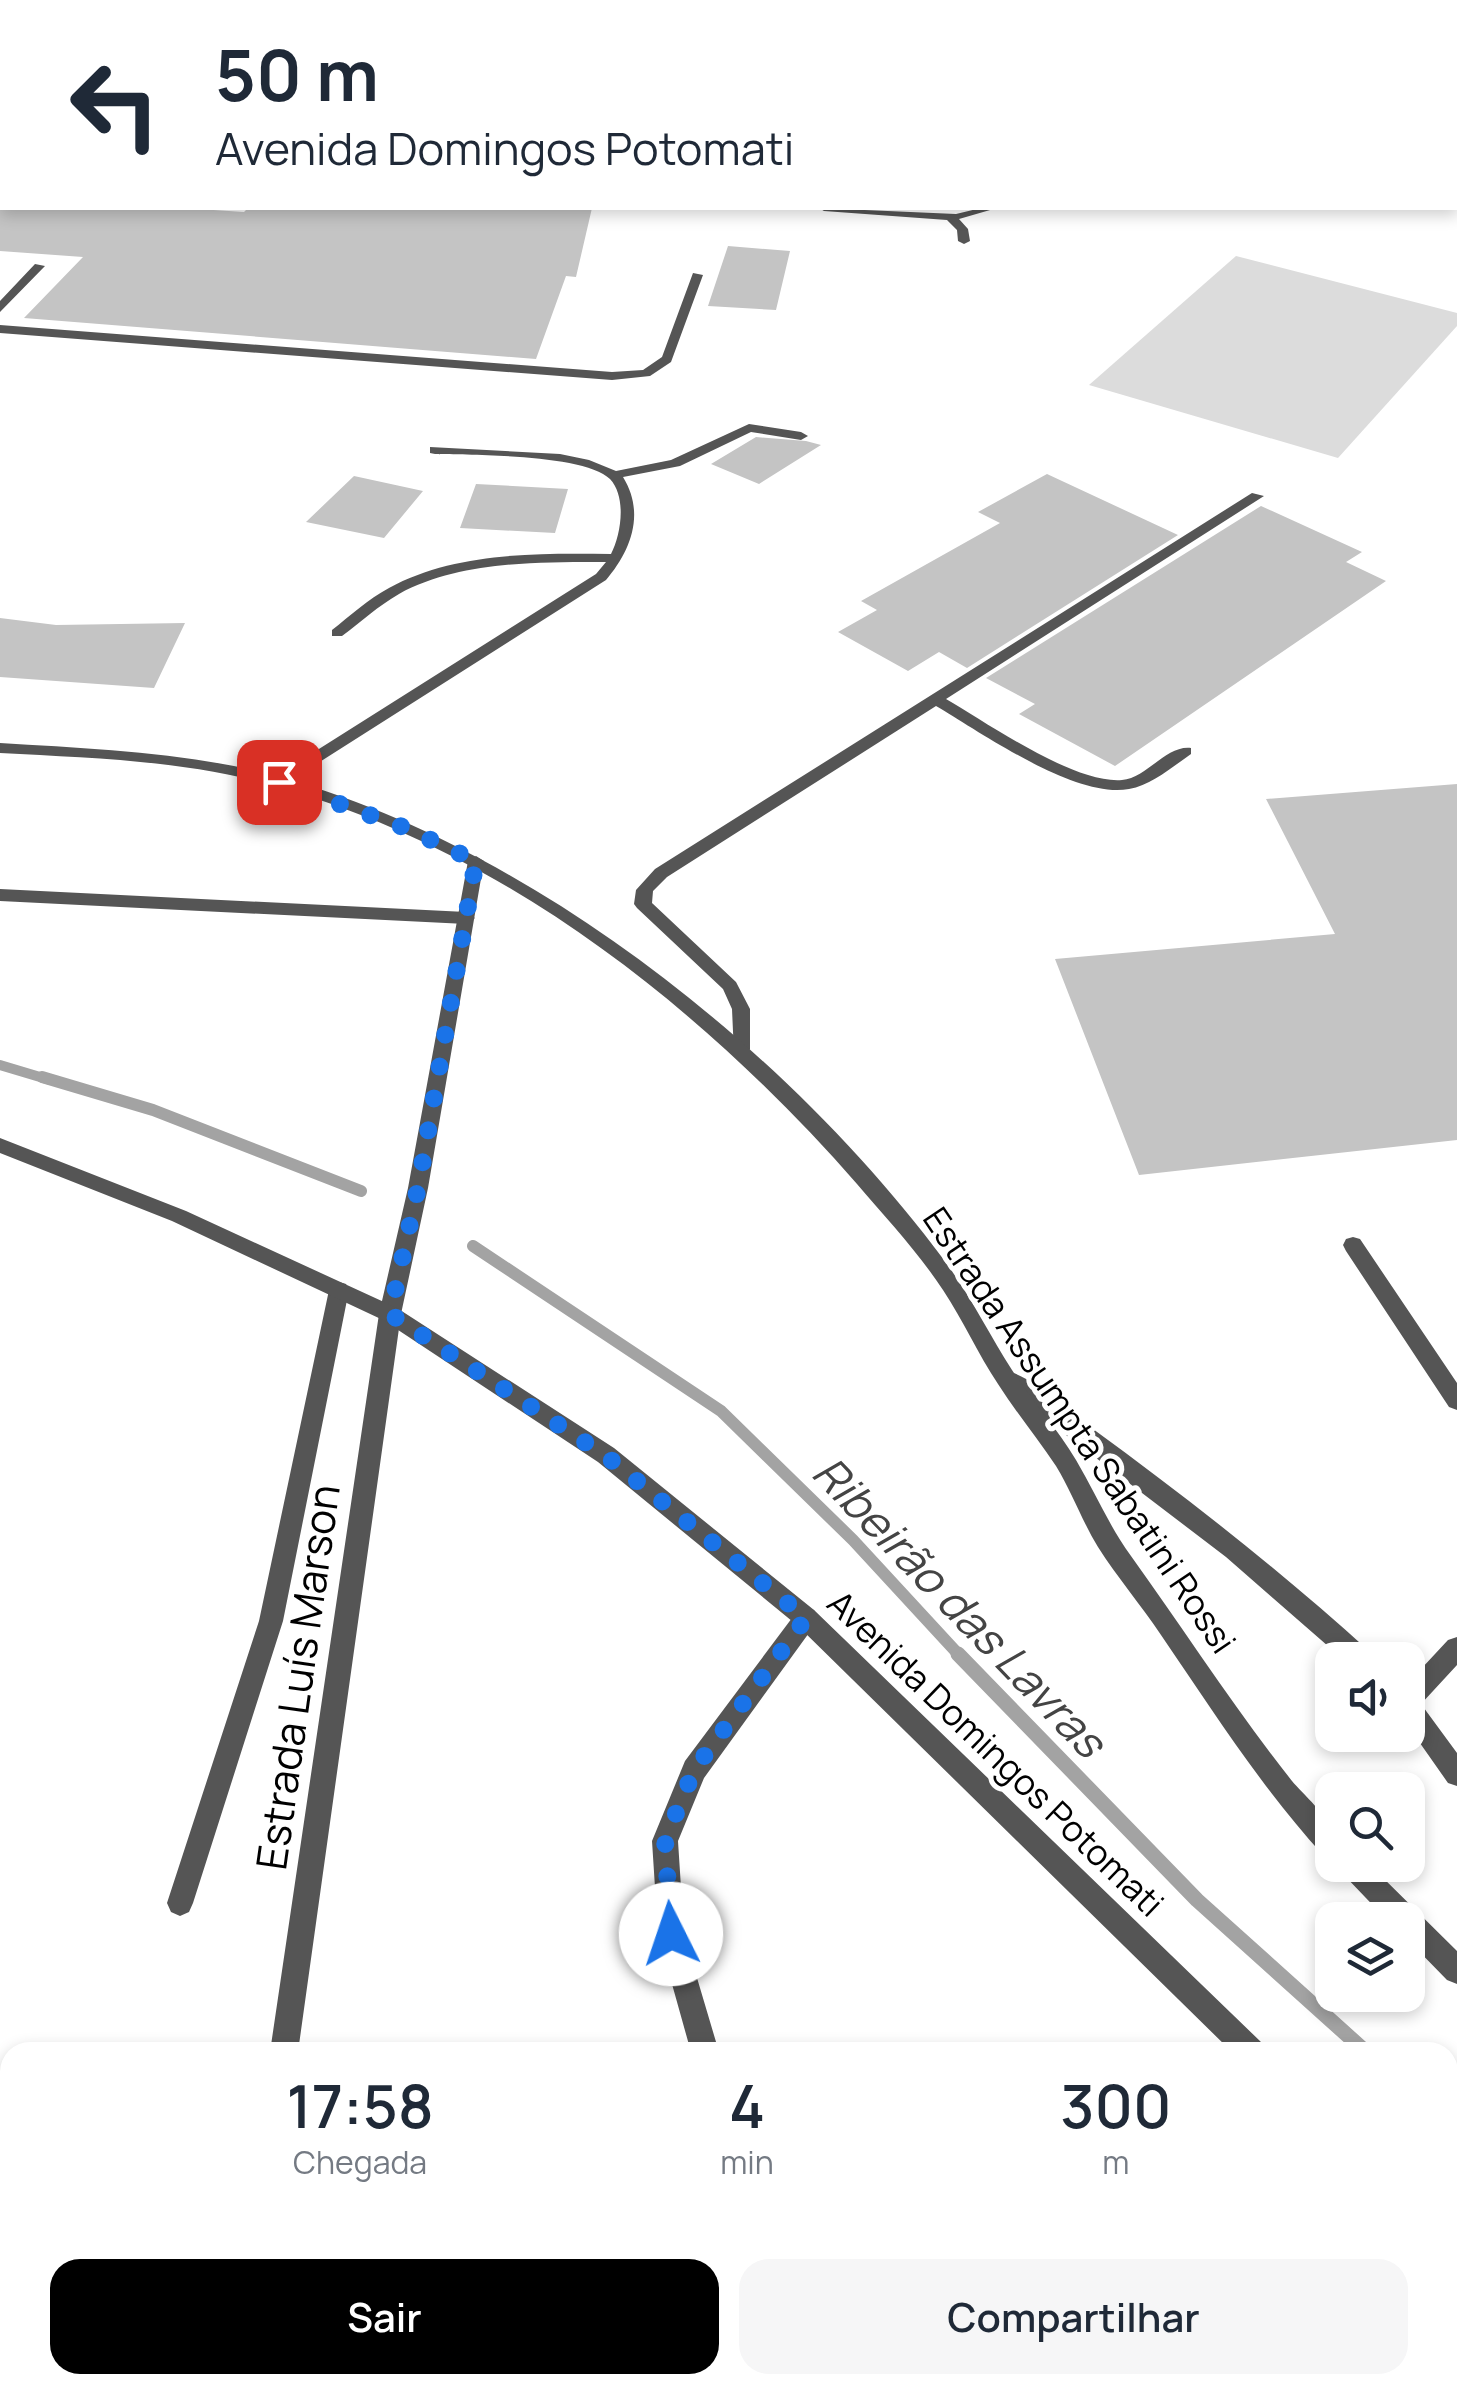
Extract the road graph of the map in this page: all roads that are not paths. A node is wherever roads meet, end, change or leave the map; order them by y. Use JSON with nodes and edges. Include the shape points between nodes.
{"nodes":[{"id":1,"x":856,"y":210,"type":"edge"},
{"id":2,"x":982,"y":210,"type":"edge"},
{"id":3,"x":950,"y":216,"type":"junction"},
{"id":4,"x":964,"y":241,"type":"dead end"},
{"id":5,"x":39,"y":266,"type":"dead end"},
{"id":6,"x":697,"y":275,"type":"dead end"},
{"id":7,"x":0,"y":308,"type":"edge"},
{"id":8,"x":0,"y":329,"type":"edge"},
{"id":9,"x":801,"y":436,"type":"dead end"},
{"id":10,"x":434,"y":450,"type":"dead end"},
{"id":11,"x":615,"y":475,"type":"junction"},
{"id":12,"x":1258,"y":496,"type":"dead end"},
{"id":13,"x":618,"y":558,"type":"junction"},
{"id":14,"x":336,"y":632,"type":"dead end"},
{"id":15,"x":936,"y":700,"type":"junction"},
{"id":16,"x":0,"y":748,"type":"edge"},
{"id":17,"x":1186,"y":751,"type":"dead end"},
{"id":18,"x":279,"y":782,"type":"junction"},
{"id":19,"x":476,"y":861,"type":"junction"},
{"id":20,"x":0,"y":895,"type":"edge"},
{"id":21,"x":466,"y":918,"type":"junction"},
{"id":22,"x":740,"y":1049,"type":"junction"},
{"id":23,"x":0,"y":1145,"type":"edge"},
{"id":24,"x":1352,"y":1245,"type":"dead end"},
{"id":25,"x":339,"y":1290,"type":"junction"},
{"id":26,"x":390,"y":1314,"type":"junction"},
{"id":27,"x":1005,"y":1377,"type":"junction"},
{"id":28,"x":1457,"y":1401,"type":"edge"},
{"id":29,"x":806,"y":1618,"type":"junction"},
{"id":30,"x":1342,"y":1642,"type":"edge"},
{"id":31,"x":1457,"y":1648,"type":"edge"},
{"id":32,"x":1425,"y":1684,"type":"edge"},
{"id":33,"x":1425,"y":1728,"type":"edge"},
{"id":34,"x":1457,"y":1774,"type":"edge"},
{"id":35,"x":1315,"y":1828,"type":"edge"},
{"id":36,"x":1368,"y":1882,"type":"edge"},
{"id":37,"x":1388,"y":1902,"type":"edge"},
{"id":38,"x":180,"y":1903,"type":"dead end"},
{"id":39,"x":1425,"y":1939,"type":"edge"},
{"id":40,"x":1457,"y":1970,"type":"edge"},
{"id":41,"x":285,"y":2042,"type":"edge"},
{"id":42,"x":702,"y":2042,"type":"edge"},
{"id":43,"x":1241,"y":2042,"type":"edge"}],
"edges":[{"from":1,"to":3,"type":"street"},
{"from":2,"to":3,"type":"street"},
{"from":3,"to":4,"type":"street"},
{"from":5,"to":7,"type":"street"},
{"from":6,"to":8,"type":"street","via":[[666,358],[646,373],[612,376]]},
{"from":9,"to":11,"type":"street","via":[[749,428],[675,463]]},
{"from":10,"to":11,"type":"street","via":[[558,458]]},
{"from":11,"to":13,"type":"street","via":[[628,512]]},
{"from":12,"to":15,"type":"street"},
{"from":13,"to":14,"type":"street","via":[[514,561],[424,578]]},
{"from":13,"to":18,"type":"street","via":[[601,577]]},
{"from":15,"to":17,"type":"street","via":[[1092,782],[1126,785]]},
{"from":15,"to":22,"type":"street","via":[[661,873],[645,890],[643,904],[730,986],[742,1009]]},
{"from":16,"to":18,"type":"street","name":"Estrada Assumpta Sabatini Rossi","via":[[130,758]]},
{"from":18,"to":19,"type":"street","name":"Estrada Assumpta Sabatini Rossi"},
{"from":19,"to":21,"type":"street","name":"Estrada Luís Marson"},
{"from":19,"to":22,"type":"street","name":"Estrada Assumpta Sabatini Rossi","via":[[636,968]]},
{"from":20,"to":21,"type":"street"},
{"from":21,"to":26,"type":"street","name":"Estrada Luís Marson"},
{"from":22,"to":27,"type":"street","name":"Estrada Assumpta Sabatini Rossi","via":[[840,1148],[944,1274]]},
{"from":23,"to":25,"type":"street","name":"Avenida Domingos Potomati","via":[[179,1216]]},
{"from":24,"to":28,"type":"street"},
{"from":25,"to":26,"type":"street","name":"Avenida Domingos Potomati"},
{"from":25,"to":38,"type":"street","via":[[271,1620]]},
{"from":26,"to":29,"type":"street","name":"Avenida Domingos Potomati","via":[[606,1456]]},
{"from":26,"to":41,"type":"street","name":"Estrada Luís Marson"},
{"from":27,"to":30,"type":"street","via":[[1204,1524]]},
{"from":27,"to":35,"type":"street","name":"Estrada Assumpta Sabatini Rossi","via":[[1066,1462],[1104,1536],[1228,1716]]},
{"from":29,"to":42,"type":"street","via":[[694,1770],[665,1840],[671,1934]]},
{"from":29,"to":43,"type":"street","name":"Avenida Domingos Potomati"},
{"from":31,"to":32,"type":"street"},
{"from":33,"to":34,"type":"street"},
{"from":36,"to":37,"type":"street"},
{"from":39,"to":40,"type":"street"}]}
